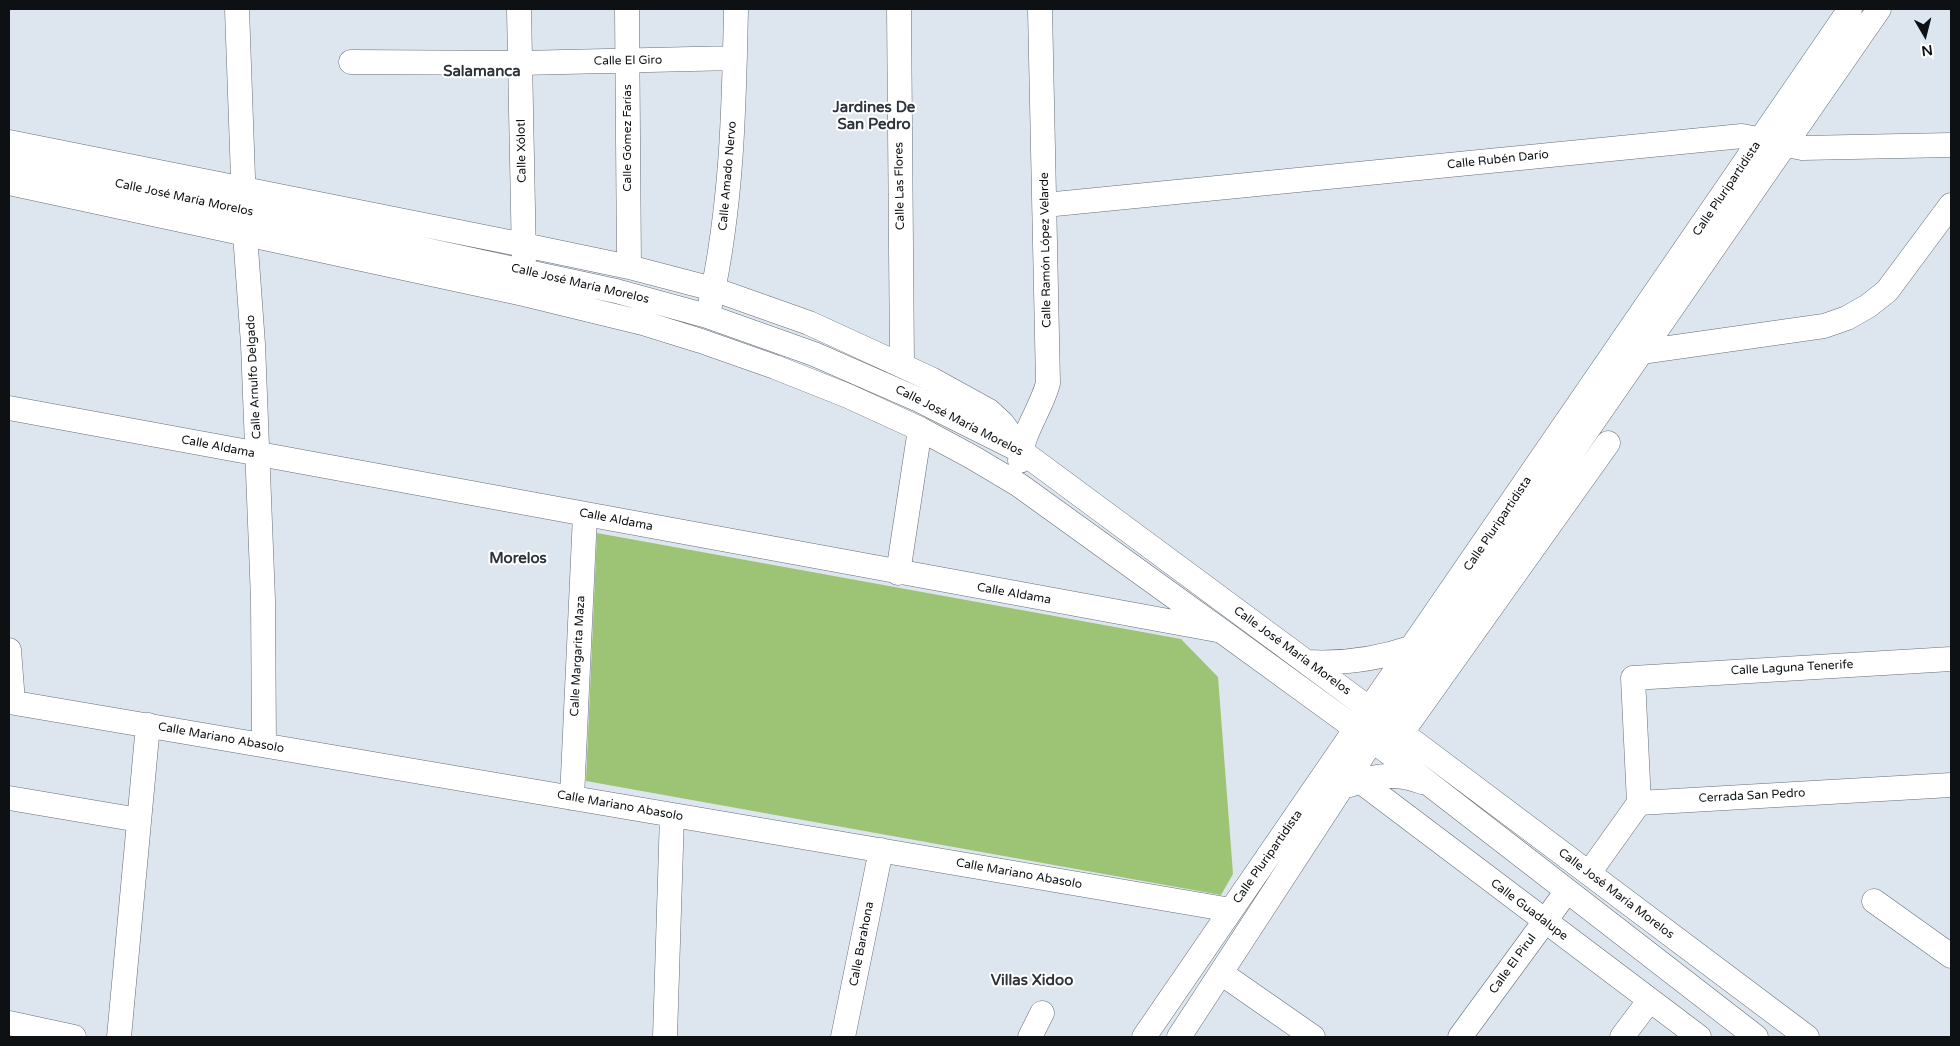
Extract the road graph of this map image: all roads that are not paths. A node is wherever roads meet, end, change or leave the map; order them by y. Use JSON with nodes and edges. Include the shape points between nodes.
{"nodes":[{"id":1,"x":237,"y":9,"type":"edge"},
{"id":2,"x":519,"y":9,"type":"edge"},
{"id":3,"x":626,"y":9,"type":"edge"},
{"id":4,"x":736,"y":9,"type":"edge"},
{"id":5,"x":899,"y":9,"type":"edge"},
{"id":6,"x":1040,"y":9,"type":"edge"},
{"id":7,"x":1850,"y":9,"type":"edge"},
{"id":8,"x":1879,"y":9,"type":"edge"},
{"id":9,"x":735,"y":58,"type":"junction"},
{"id":10,"x":351,"y":62,"type":"dead end"},
{"id":11,"x":627,"y":62,"type":"junction"},
{"id":12,"x":521,"y":64,"type":"junction"},
{"id":13,"x":1760,"y":140,"type":"junction"},
{"id":14,"x":9,"y":142,"type":"edge"},
{"id":15,"x":1785,"y":145,"type":"junction"},
{"id":16,"x":1951,"y":145,"type":"edge"},
{"id":17,"x":9,"y":160,"type":"edge"},
{"id":18,"x":102,"y":181,"type":"junction"},
{"id":19,"x":9,"y":183,"type":"edge"},
{"id":20,"x":244,"y":200,"type":"junction"},
{"id":21,"x":1045,"y":205,"type":"junction"},
{"id":22,"x":1951,"y":205,"type":"edge"},
{"id":23,"x":245,"y":234,"type":"junction"},
{"id":24,"x":410,"y":234,"type":"junction"},
{"id":25,"x":524,"y":245,"type":"junction"},
{"id":26,"x":629,"y":267,"type":"junction"},
{"id":27,"x":524,"y":270,"type":"junction"},
{"id":28,"x":713,"y":290,"type":"junction"},
{"id":29,"x":524,"y":294,"type":"junction"},
{"id":30,"x":707,"y":316,"type":"junction"},
{"id":31,"x":701,"y":341,"type":"junction"},
{"id":32,"x":1641,"y":352,"type":"junction"},
{"id":33,"x":902,"y":364,"type":"junction"},
{"id":34,"x":9,"y":408,"type":"edge"},
{"id":35,"x":920,"y":429,"type":"junction"},
{"id":36,"x":1608,"y":443,"type":"dead end"},
{"id":37,"x":1021,"y":450,"type":"junction"},
{"id":38,"x":258,"y":454,"type":"junction"},
{"id":39,"x":1019,"y":485,"type":"junction"},
{"id":40,"x":585,"y":515,"type":"junction"},
{"id":41,"x":898,"y":573,"type":"junction"},
{"id":42,"x":1223,"y":632,"type":"junction"},
{"id":43,"x":1413,"y":647,"type":"junction"},
{"id":44,"x":9,"y":650,"type":"edge"},
{"id":45,"x":1951,"y":659,"type":"edge"},
{"id":46,"x":1308,"y":662,"type":"junction"},
{"id":47,"x":11,"y":702,"type":"edge"},
{"id":48,"x":1386,"y":721,"type":"junction"},
{"id":49,"x":148,"y":726,"type":"junction"},
{"id":50,"x":1372,"y":741,"type":"junction"},
{"id":51,"x":264,"y":745,"type":"junction"},
{"id":52,"x":1428,"y":784,"type":"junction"},
{"id":53,"x":1350,"y":786,"type":"junction"},
{"id":54,"x":1951,"y":786,"type":"edge"},
{"id":55,"x":9,"y":798,"type":"edge"},
{"id":56,"x":572,"y":798,"type":"junction"},
{"id":57,"x":1639,"y":802,"type":"junction"},
{"id":58,"x":672,"y":815,"type":"junction"},
{"id":59,"x":139,"y":820,"type":"junction"},
{"id":60,"x":881,"y":850,"type":"junction"},
{"id":61,"x":1588,"y":873,"type":"junction"},
{"id":62,"x":1567,"y":892,"type":"junction"},
{"id":63,"x":1874,"y":901,"type":"dead end"},
{"id":64,"x":1231,"y":910,"type":"junction"},
{"id":65,"x":1544,"y":922,"type":"junction"},
{"id":66,"x":1951,"y":956,"type":"edge"},
{"id":67,"x":1221,"y":972,"type":"junction"},
{"id":68,"x":1649,"y":1001,"type":"junction"},
{"id":69,"x":1042,"y":1013,"type":"dead end"},
{"id":70,"x":9,"y":1023,"type":"edge"},
{"id":71,"x":1794,"y":1034,"type":"edge"},
{"id":72,"x":74,"y":1037,"type":"edge"},
{"id":73,"x":118,"y":1037,"type":"edge"},
{"id":74,"x":665,"y":1037,"type":"edge"},
{"id":75,"x":843,"y":1037,"type":"edge"},
{"id":76,"x":1030,"y":1037,"type":"edge"},
{"id":77,"x":1144,"y":1037,"type":"edge"},
{"id":78,"x":1179,"y":1037,"type":"edge"},
{"id":79,"x":1313,"y":1037,"type":"edge"},
{"id":80,"x":1460,"y":1037,"type":"edge"},
{"id":81,"x":1622,"y":1037,"type":"edge"},
{"id":82,"x":1699,"y":1037,"type":"edge"},
{"id":83,"x":1756,"y":1037,"type":"edge"}],
"edges":[{"from":1,"to":20,"type":"street","name":"Calle Arnulfo Delgado"},
{"from":2,"to":12,"type":"street","name":"Calle Xólotl"},
{"from":3,"to":11,"type":"street","name":"Calle Gómez Farías"},
{"from":4,"to":9,"type":"street","name":"Calle Amado Nervo"},
{"from":5,"to":33,"type":"street","name":"Calle Las Flores"},
{"from":6,"to":21,"type":"street","name":"Calle Ramón López Velarde"},
{"from":7,"to":13,"type":"street","name":"Calle Pluripartidista"},
{"from":8,"to":15,"type":"street","name":"Calle Pluripartidista"},
{"from":9,"to":11,"type":"street","name":"Calle El Giro"},
{"from":9,"to":28,"type":"street","name":"Calle Amado Nervo","via":[[733,137],[726,214]]},
{"from":10,"to":12,"type":"street","name":"Calle El Giro"},
{"from":11,"to":12,"type":"street","name":"Calle El Giro"},
{"from":11,"to":26,"type":"street","name":"Calle Gómez Farías"},
{"from":12,"to":25,"type":"street","name":"Calle Xólotl"},
{"from":13,"to":15,"type":"street","name":"Calle Rubén Darío"},
{"from":13,"to":21,"type":"street","name":"Calle Rubén Darío","via":[[1742,136]]},
{"from":13,"to":43,"type":"street","name":"Calle Pluripartidista"},
{"from":14,"to":18,"type":"street"},
{"from":15,"to":16,"type":"street","name":"Calle Rubén Darío","via":[[1802,148]]},
{"from":15,"to":32,"type":"street","name":"Calle Pluripartidista"},
{"from":17,"to":18,"type":"street","name":"Calle José María Morelos"},
{"from":18,"to":19,"type":"street","name":"Calle José María Morelos"},
{"from":18,"to":20,"type":"street","name":"Calle José María Morelos"},
{"from":18,"to":23,"type":"street","name":"Calle José María Morelos"},
{"from":20,"to":23,"type":"street","name":"Calle Arnulfo Delgado"},
{"from":20,"to":24,"type":"street","name":"Calle José María Morelos"},
{"from":21,"to":37,"type":"street","name":"Calle Ramón López Velarde","via":[[1048,383]]},
{"from":22,"to":32,"type":"street","via":[[1887,291],[1847,318],[1816,327]]},
{"from":23,"to":29,"type":"street","name":"Calle José María Morelos"},
{"from":23,"to":38,"type":"street","name":"Calle Arnulfo Delgado"},
{"from":24,"to":25,"type":"street"},
{"from":24,"to":27,"type":"street","name":"Calle José María Morelos"},
{"from":25,"to":26,"type":"street"},
{"from":25,"to":27,"type":"street","name":"Calle Xólotl"},
{"from":26,"to":28,"type":"street"},
{"from":27,"to":29,"type":"street","name":"Calle Xólotl"},
{"from":27,"to":30,"type":"street","name":"Calle José María Morelos"},
{"from":28,"to":30,"type":"street","name":"Calle Amado Nervo"},
{"from":28,"to":33,"type":"street","via":[[809,323]]},
{"from":29,"to":31,"type":"street","name":"Calle José María Morelos"},
{"from":30,"to":31,"type":"street","name":"Calle Amado Nervo"},
{"from":30,"to":37,"type":"street","name":"Calle José María Morelos","via":[[867,376]]},
{"from":31,"to":35,"type":"street","name":"Calle José María Morelos","via":[[794,374]]},
{"from":32,"to":48,"type":"street","name":"Calle Pluripartidista"},
{"from":33,"to":37,"type":"street","via":[[989,411]]},
{"from":34,"to":38,"type":"street","name":"Calle Aldama"},
{"from":35,"to":39,"type":"street","name":"Calle José María Morelos"},
{"from":35,"to":41,"type":"street"},
{"from":36,"to":48,"type":"street"},
{"from":37,"to":39,"type":"street","name":"Calle Ramón López Velarde"},
{"from":37,"to":46,"type":"street","name":"Calle José María Morelos"},
{"from":38,"to":40,"type":"street","name":"Calle Aldama"},
{"from":38,"to":51,"type":"street","name":"Calle Arnulfo Delgado","via":[[264,600]]},
{"from":39,"to":42,"type":"street","name":"Calle José María Morelos"},
{"from":40,"to":41,"type":"street","name":"Calle Aldama"},
{"from":40,"to":56,"type":"street","name":"Calle Margarita Maza"},
{"from":41,"to":42,"type":"street","name":"Calle Aldama"},
{"from":42,"to":50,"type":"street","name":"Calle José María Morelos"},
{"from":43,"to":46,"type":"street","via":[[1361,661]]},
{"from":43,"to":48,"type":"street","name":"Calle Pluripartidista"},
{"from":44,"to":47,"type":"street"},
{"from":45,"to":57,"type":"street","name":"Calle Laguna Tenerife","via":[[1633,678]]},
{"from":46,"to":48,"type":"street","name":"Calle José María Morelos"},
{"from":47,"to":49,"type":"street","name":"Calle Mariano Abasolo"},
{"from":48,"to":50,"type":"street"},
{"from":48,"to":50,"type":"street","name":"Calle Pluripartidista"},
{"from":48,"to":61,"type":"street","name":"Calle José María Morelos"},
{"from":49,"to":51,"type":"street","name":"Calle Mariano Abasolo"},
{"from":49,"to":59,"type":"street"},
{"from":50,"to":52,"type":"street","name":"Calle José María Morelos"},
{"from":50,"to":53,"type":"street","name":"Calle Pluripartidista"},
{"from":50,"to":64,"type":"street","name":"Calle Pluripartidista"},
{"from":51,"to":56,"type":"street","name":"Calle Mariano Abasolo"},
{"from":52,"to":53,"type":"street","via":[[1387,776]]},
{"from":52,"to":62,"type":"street","name":"Calle José María Morelos"},
{"from":53,"to":65,"type":"street","name":"Calle Guadalupe"},
{"from":53,"to":67,"type":"street","name":"Calle Pluripartidista"},
{"from":54,"to":57,"type":"street","name":"Cerrada San Pedro"},
{"from":55,"to":59,"type":"street"},
{"from":56,"to":58,"type":"street","name":"Calle Mariano Abasolo"},
{"from":57,"to":61,"type":"street"},
{"from":58,"to":60,"type":"street","name":"Calle Mariano Abasolo"},
{"from":58,"to":74,"type":"street"},
{"from":59,"to":73,"type":"street"},
{"from":60,"to":64,"type":"street","name":"Calle Mariano Abasolo"},
{"from":60,"to":75,"type":"street","name":"Calle Barahona"},
{"from":61,"to":71,"type":"street","name":"Calle José María Morelos"},
{"from":62,"to":65,"type":"street","name":"Calle El Pirul"},
{"from":62,"to":83,"type":"street","name":"Calle José María Morelos"},
{"from":63,"to":66,"type":"street"},
{"from":64,"to":77,"type":"street","name":"Calle Pluripartidista"},
{"from":65,"to":68,"type":"street","name":"Calle Guadalupe"},
{"from":65,"to":80,"type":"street","name":"Calle El Pirul"},
{"from":67,"to":78,"type":"street","name":"Calle Pluripartidista"},
{"from":67,"to":79,"type":"street"},
{"from":68,"to":81,"type":"street"},
{"from":68,"to":82,"type":"street","name":"Calle Guadalupe"},
{"from":69,"to":76,"type":"street"},
{"from":70,"to":72,"type":"street"}]}
